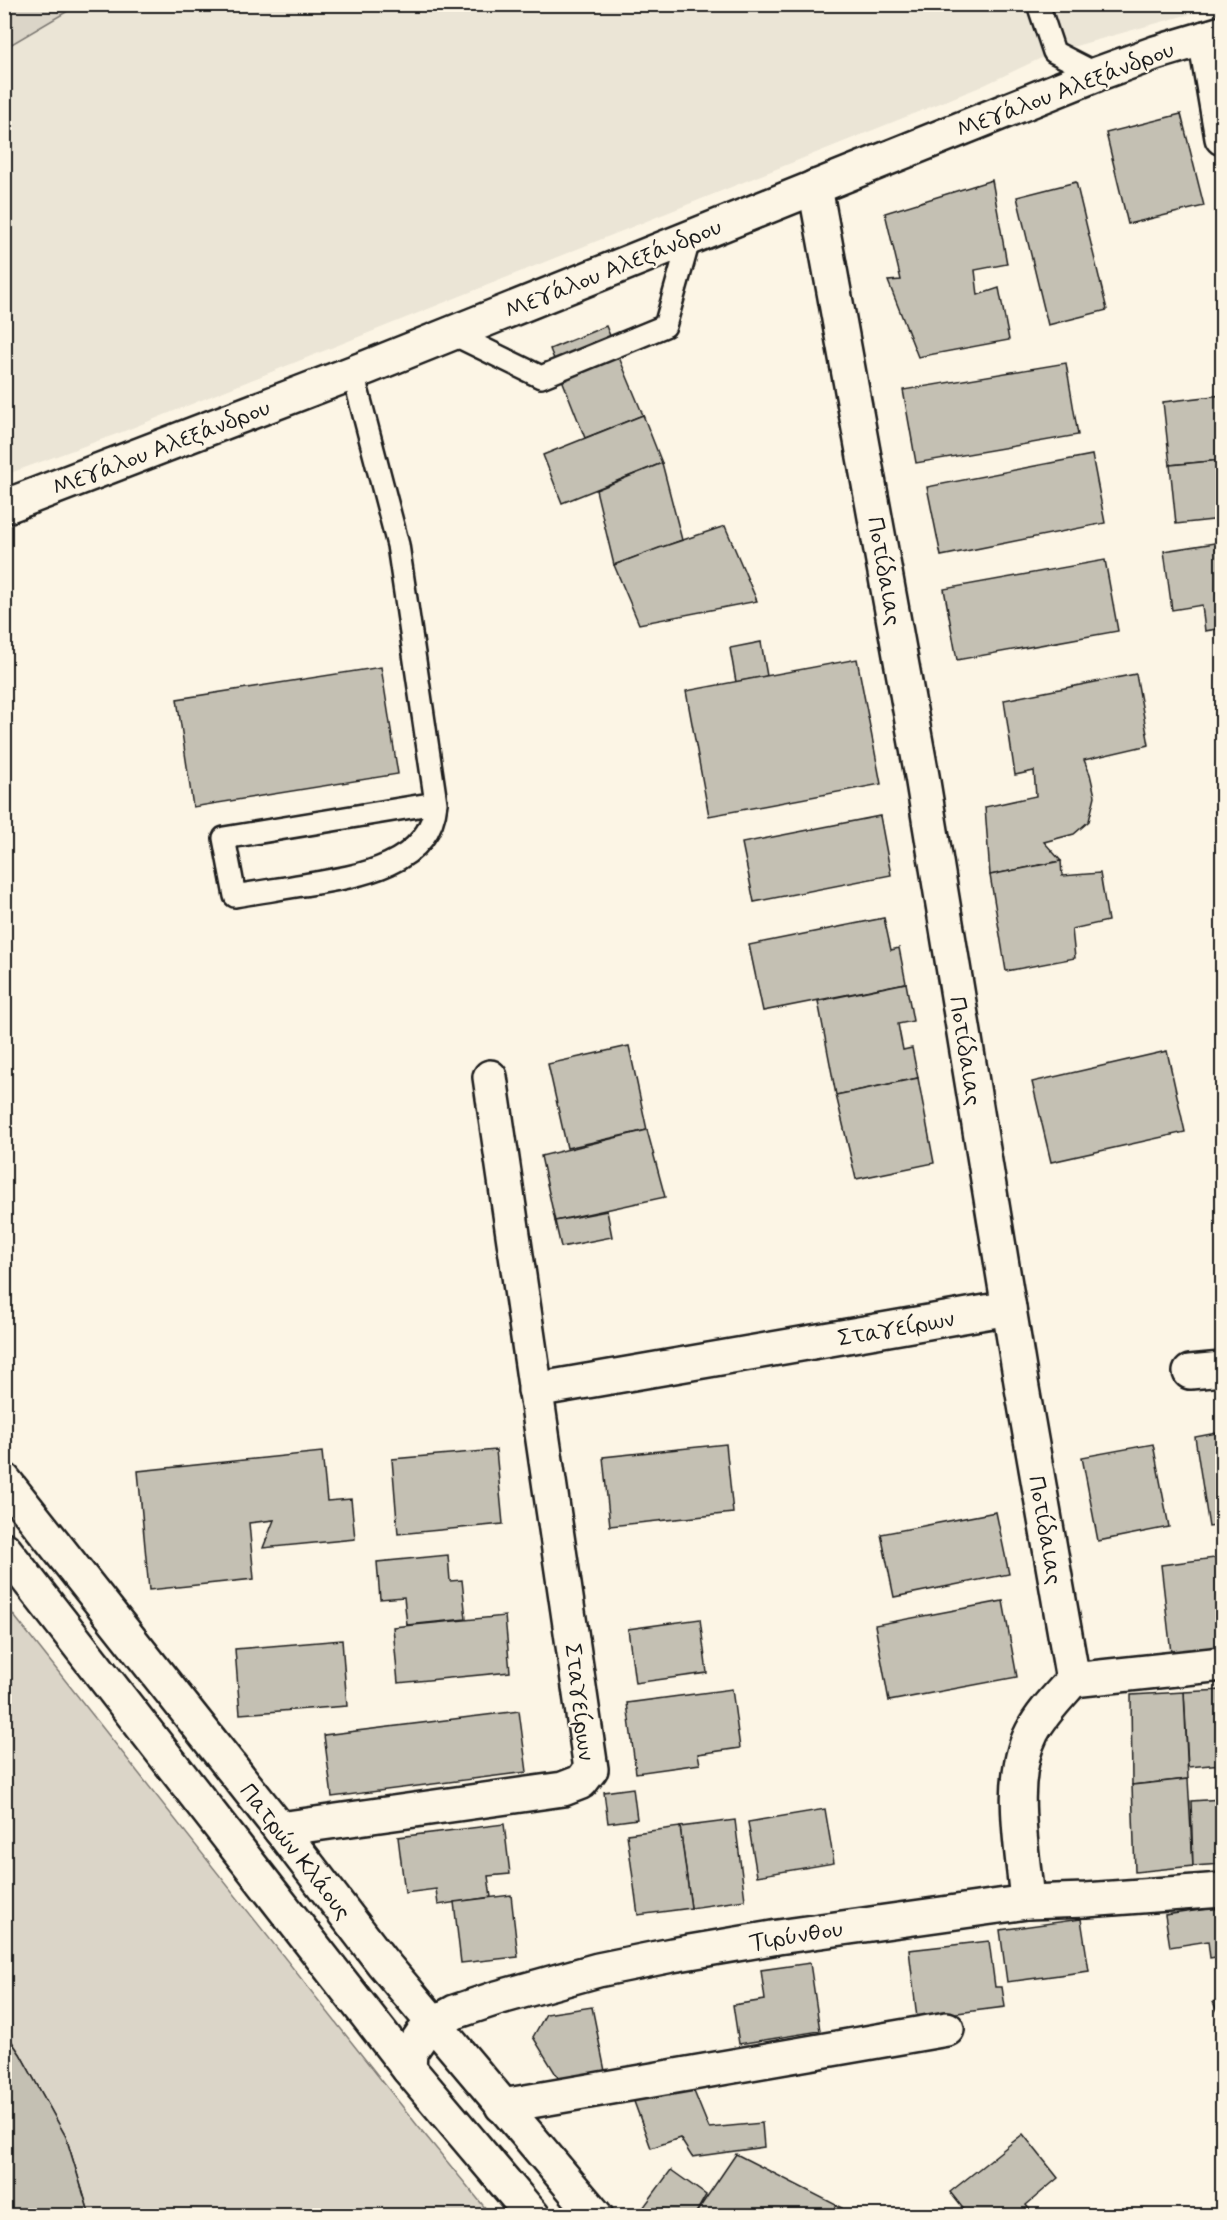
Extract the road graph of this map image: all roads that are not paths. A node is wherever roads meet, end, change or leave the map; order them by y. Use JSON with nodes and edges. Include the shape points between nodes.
{"nodes":[{"id":1,"x":1038,"y":4,"type":"edge"},
{"id":2,"x":1214,"y":36,"type":"edge"},
{"id":3,"x":1097,"y":74,"type":"junction"},
{"id":4,"x":1222,"y":138,"type":"edge"},
{"id":5,"x":815,"y":187,"type":"junction"},
{"id":6,"x":690,"y":237,"type":"junction"},
{"id":7,"x":452,"y":333,"type":"junction"},
{"id":8,"x":354,"y":373,"type":"junction"},
{"id":9,"x":4,"y":507,"type":"edge"},
{"id":10,"x":436,"y":803,"type":"junction"},
{"id":11,"x":490,"y":1077,"type":"dead end"},
{"id":12,"x":1009,"y":1308,"type":"junction"},
{"id":13,"x":1222,"y":1369,"type":"edge"},
{"id":14,"x":1191,"y":1372,"type":"dead end"},
{"id":15,"x":535,"y":1390,"type":"junction"},
{"id":16,"x":4,"y":1480,"type":"edge"},
{"id":17,"x":4,"y":1549,"type":"edge"},
{"id":18,"x":1222,"y":1664,"type":"edge"},
{"id":19,"x":1072,"y":1680,"type":"junction"},
{"id":20,"x":280,"y":1829,"type":"junction"},
{"id":21,"x":1222,"y":1890,"type":"edge"},
{"id":22,"x":1028,"y":1902,"type":"junction"},
{"id":23,"x":433,"y":2024,"type":"junction"},
{"id":24,"x":947,"y":2029,"type":"dead end"},
{"id":25,"x":409,"y":2069,"type":"junction"},
{"id":26,"x":502,"y":2106,"type":"junction"},
{"id":27,"x":533,"y":2216,"type":"edge"},
{"id":28,"x":596,"y":2216,"type":"edge"}],
"edges":[{"from":1,"to":3,"type":"lane","via":[[1054,52]]},
{"from":2,"to":3,"type":"street","name":"Μεγάλου Αλεξάνδρου"},
{"from":2,"to":4,"type":"street"},
{"from":3,"to":5,"type":"street","name":"Μεγάλου Αλεξάνδρου"},
{"from":5,"to":6,"type":"street","name":"Μεγάλου Αλεξάνδρου"},
{"from":5,"to":12,"type":"street","name":"Ποτίδαιας","via":[[922,776]]},
{"from":6,"to":7,"type":"street","name":"Μεγάλου Αλεξάνδρου"},
{"from":6,"to":7,"type":"lane","via":[[665,326],[540,377]]},
{"from":7,"to":8,"type":"street","name":"Μεγάλου Αλεξάνδρου"},
{"from":8,"to":9,"type":"street","name":"Μεγάλου Αλεξάνδρου"},
{"from":8,"to":10,"type":"lane","via":[[398,545]]},
{"from":10,"to":10,"type":"lane","via":[[435,818],[424,838],[388,864],[345,879],[235,896],[224,838]]},
{"from":11,"to":15,"type":"street","name":"Σταγείρων"},
{"from":12,"to":15,"type":"street","name":"Σταγείρων"},
{"from":12,"to":19,"type":"street","name":"Ποτίδαιας"},
{"from":13,"to":14,"type":"street"},
{"from":15,"to":20,"type":"street","name":"Σταγείρων","via":[[591,1770],[581,1782],[563,1789]]},
{"from":16,"to":20,"type":"street","name":"Πατρών Κλάους"},
{"from":17,"to":25,"type":"street","name":"Πατρών Κλάους"},
{"from":18,"to":19,"type":"street"},
{"from":19,"to":22,"type":"street","via":[[1034,1728],[1023,1759],[1018,1792]]},
{"from":20,"to":23,"type":"street","name":"Πατρών Κλάους"},
{"from":21,"to":22,"type":"street","name":"Τιρύνθου"},
{"from":22,"to":23,"type":"street","name":"Τιρύνθου","via":[[672,1955],[486,2001]]},
{"from":23,"to":25,"type":"street","name":"Τιρύνθου","via":[[414,2045],[408,2059]]},
{"from":23,"to":26,"type":"street","name":"Πατρών Κλάους"},
{"from":24,"to":26,"type":"street"},
{"from":25,"to":27,"type":"street","name":"Πατρών Κλάους"},
{"from":26,"to":28,"type":"street","name":"Πατρών Κλάους"}]}
